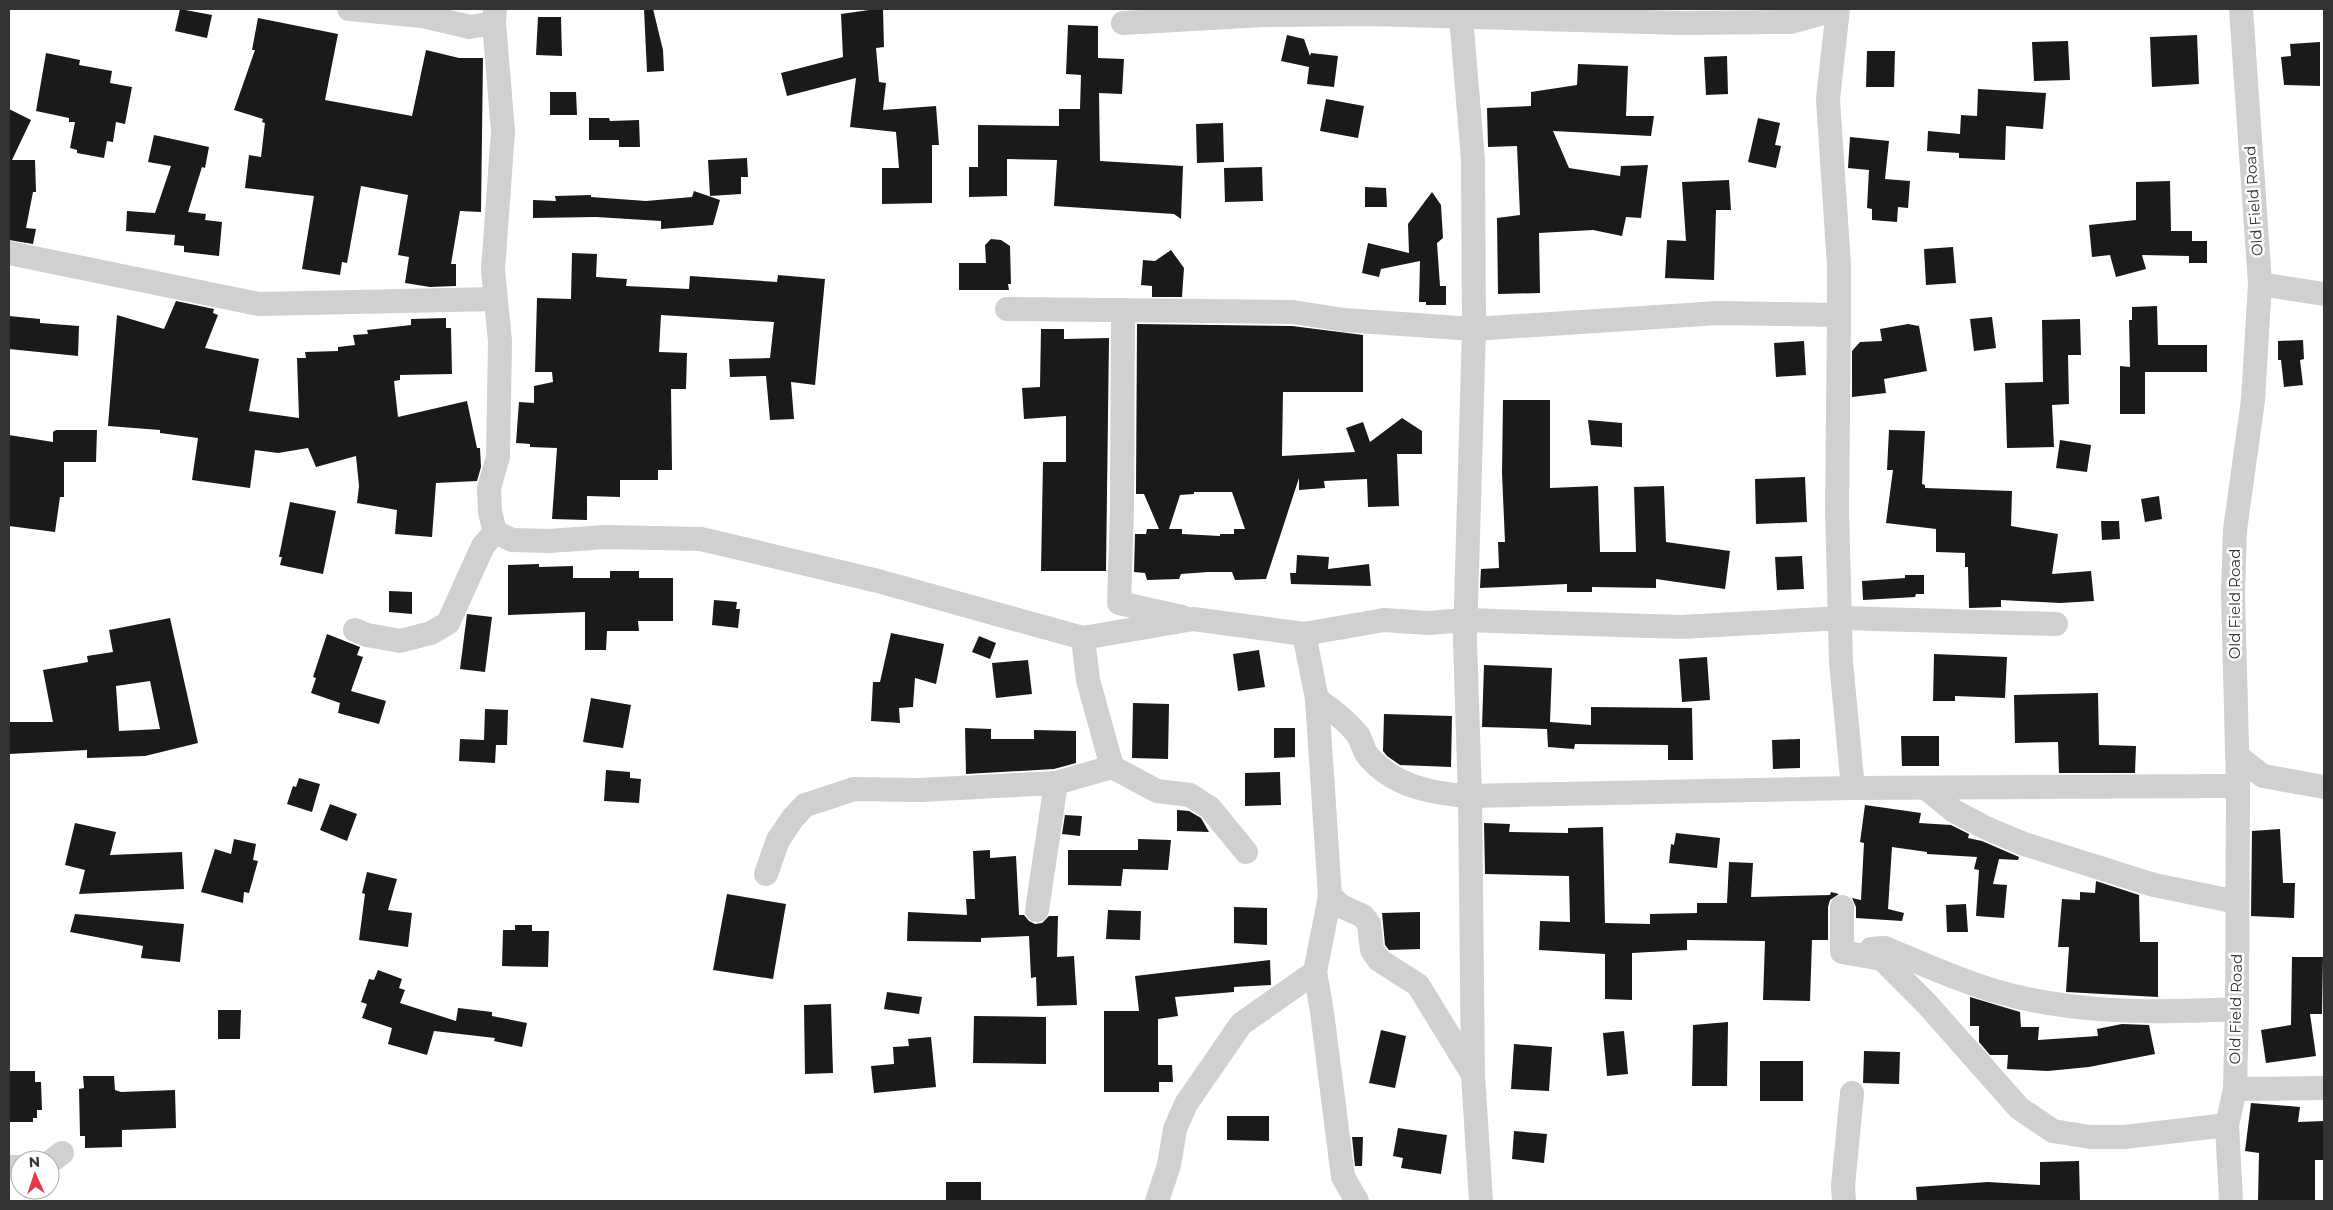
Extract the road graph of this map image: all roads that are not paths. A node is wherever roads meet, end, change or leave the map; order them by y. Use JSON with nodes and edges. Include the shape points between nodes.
{"nodes":[{"id":1,"x":349,"y":9,"type":"edge"},
{"id":2,"x":1838,"y":9,"type":"edge"},
{"id":3,"x":2241,"y":9,"type":"edge"},
{"id":4,"x":494,"y":16,"type":"edge"},
{"id":5,"x":1461,"y":17,"type":"junction"},
{"id":6,"x":1123,"y":24,"type":"dead end"},
{"id":7,"x":9,"y":253,"type":"edge"},
{"id":8,"x":2260,"y":284,"type":"junction"},
{"id":9,"x":2324,"y":294,"type":"edge"},
{"id":10,"x":495,"y":299,"type":"junction"},
{"id":11,"x":1007,"y":309,"type":"dead end"},
{"id":12,"x":1124,"y":310,"type":"junction"},
{"id":13,"x":1839,"y":315,"type":"junction"},
{"id":14,"x":1474,"y":329,"type":"junction"},
{"id":15,"x":495,"y":532,"type":"junction"},
{"id":16,"x":1842,"y":618,"type":"junction"},
{"id":17,"x":1193,"y":619,"type":"junction"},
{"id":18,"x":1466,"y":620,"type":"junction"},
{"id":19,"x":2056,"y":624,"type":"dead end"},
{"id":20,"x":355,"y":630,"type":"dead end"},
{"id":21,"x":1304,"y":634,"type":"junction"},
{"id":22,"x":1083,"y":638,"type":"junction"},
{"id":23,"x":1317,"y":700,"type":"junction"},
{"id":24,"x":2237,"y":756,"type":"junction"},
{"id":25,"x":1112,"y":767,"type":"junction"},
{"id":26,"x":1056,"y":783,"type":"junction"},
{"id":27,"x":2238,"y":786,"type":"junction"},
{"id":28,"x":2324,"y":787,"type":"edge"},
{"id":29,"x":1854,"y":788,"type":"junction"},
{"id":30,"x":1927,"y":789,"type":"junction"},
{"id":31,"x":1470,"y":796,"type":"junction"},
{"id":32,"x":1246,"y":852,"type":"dead end"},
{"id":33,"x":766,"y":874,"type":"dead end"},
{"id":34,"x":1330,"y":896,"type":"junction"},
{"id":35,"x":2237,"y":902,"type":"junction"},
{"id":36,"x":1842,"y":907,"type":"dead end"},
{"id":37,"x":1037,"y":910,"type":"dead end"},
{"id":38,"x":1842,"y":952,"type":"junction"},
{"id":39,"x":1315,"y":972,"type":"junction"},
{"id":40,"x":2237,"y":1009,"type":"junction"},
{"id":41,"x":1473,"y":1074,"type":"junction"},
{"id":42,"x":2324,"y":1088,"type":"edge"},
{"id":43,"x":2235,"y":1089,"type":"junction"},
{"id":44,"x":1852,"y":1093,"type":"dead end"},
{"id":45,"x":2227,"y":1125,"type":"junction"},
{"id":46,"x":1157,"y":1201,"type":"edge"},
{"id":47,"x":1357,"y":1201,"type":"edge"},
{"id":48,"x":1481,"y":1201,"type":"edge"},
{"id":49,"x":1844,"y":1201,"type":"edge"},
{"id":50,"x":2231,"y":1201,"type":"edge"}],
"edges":[{"from":1,"to":4,"type":"street","via":[[423,16],[470,27]]},
{"from":2,"to":5,"type":"street","via":[[1791,22],[1682,24]]},
{"from":2,"to":13,"type":"street","via":[[1828,99]]},
{"from":3,"to":8,"type":"street","name":"Old Field Road"},
{"from":4,"to":10,"type":"street","via":[[502,131],[493,270]]},
{"from":5,"to":6,"type":"street","via":[[1272,15]]},
{"from":5,"to":14,"type":"street","via":[[1473,160]]},
{"from":7,"to":10,"type":"street","via":[[259,304]]},
{"from":8,"to":9,"type":"street"},
{"from":8,"to":24,"type":"street","name":"Old Field Road","via":[[2253,400],[2235,530],[2233,594]]},
{"from":10,"to":15,"type":"street","via":[[500,341],[498,457],[489,488]]},
{"from":11,"to":12,"type":"street"},
{"from":12,"to":14,"type":"street","via":[[1293,312],[1344,320]]},
{"from":12,"to":17,"type":"street","via":[[1118,603]]},
{"from":13,"to":14,"type":"street","via":[[1718,313]]},
{"from":13,"to":16,"type":"street","via":[[1837,510]]},
{"from":14,"to":18,"type":"street"},
{"from":15,"to":20,"type":"street","via":[[483,546],[448,623],[431,634],[400,641]]},
{"from":15,"to":22,"type":"street","via":[[512,540],[606,537],[701,539],[878,581]]},
{"from":16,"to":18,"type":"street","via":[[1681,627]]},
{"from":16,"to":19,"type":"street"},
{"from":16,"to":29,"type":"street","via":[[1841,662]]},
{"from":17,"to":21,"type":"street"},
{"from":17,"to":22,"type":"street"},
{"from":18,"to":21,"type":"street","via":[[1428,623],[1384,620]]},
{"from":18,"to":31,"type":"street"},
{"from":21,"to":23,"type":"street"},
{"from":22,"to":25,"type":"street","via":[[1088,680]]},
{"from":23,"to":31,"type":"street","via":[[1342,717],[1359,737],[1367,756],[1399,782],[1445,794]]},
{"from":23,"to":34,"type":"street"},
{"from":24,"to":27,"type":"street","name":"Old Field Road"},
{"from":24,"to":28,"type":"street","via":[[2263,776]]},
{"from":25,"to":26,"type":"street"},
{"from":25,"to":32,"type":"street","via":[[1157,791],[1190,795],[1210,808]]},
{"from":26,"to":33,"type":"street","via":[[920,790],[854,789],[805,805],[778,840]]},
{"from":26,"to":37,"type":"street"},
{"from":27,"to":30,"type":"street"},
{"from":27,"to":35,"type":"street","name":"Old Field Road"},
{"from":29,"to":30,"type":"street"},
{"from":29,"to":31,"type":"street"},
{"from":30,"to":35,"type":"street","via":[[1954,811],[2024,844],[2154,885]]},
{"from":31,"to":41,"type":"street"},
{"from":34,"to":39,"type":"street"},
{"from":34,"to":41,"type":"street","via":[[1341,906],[1363,916],[1369,924],[1372,950],[1378,960],[1418,985]]},
{"from":35,"to":40,"type":"street","name":"Old Field Road"},
{"from":36,"to":38,"type":"street"},
{"from":38,"to":40,"type":"street","via":[[1885,948],[1994,991],[2074,1007],[2152,1012]]},
{"from":38,"to":45,"type":"street","via":[[1882,959],[1927,1004],[2019,1108],[2053,1132],[2090,1138],[2124,1137]]},
{"from":39,"to":46,"type":"street","via":[[1241,1024],[1186,1104],[1175,1129],[1169,1165]]},
{"from":39,"to":47,"type":"street","via":[[1343,1176]]},
{"from":40,"to":43,"type":"street","name":"Old Field Road"},
{"from":41,"to":48,"type":"street"},
{"from":42,"to":43,"type":"street"},
{"from":43,"to":45,"type":"street","name":"Old Field Road"},
{"from":44,"to":49,"type":"street"},
{"from":45,"to":50,"type":"street","name":"Old Field Road"}]}
